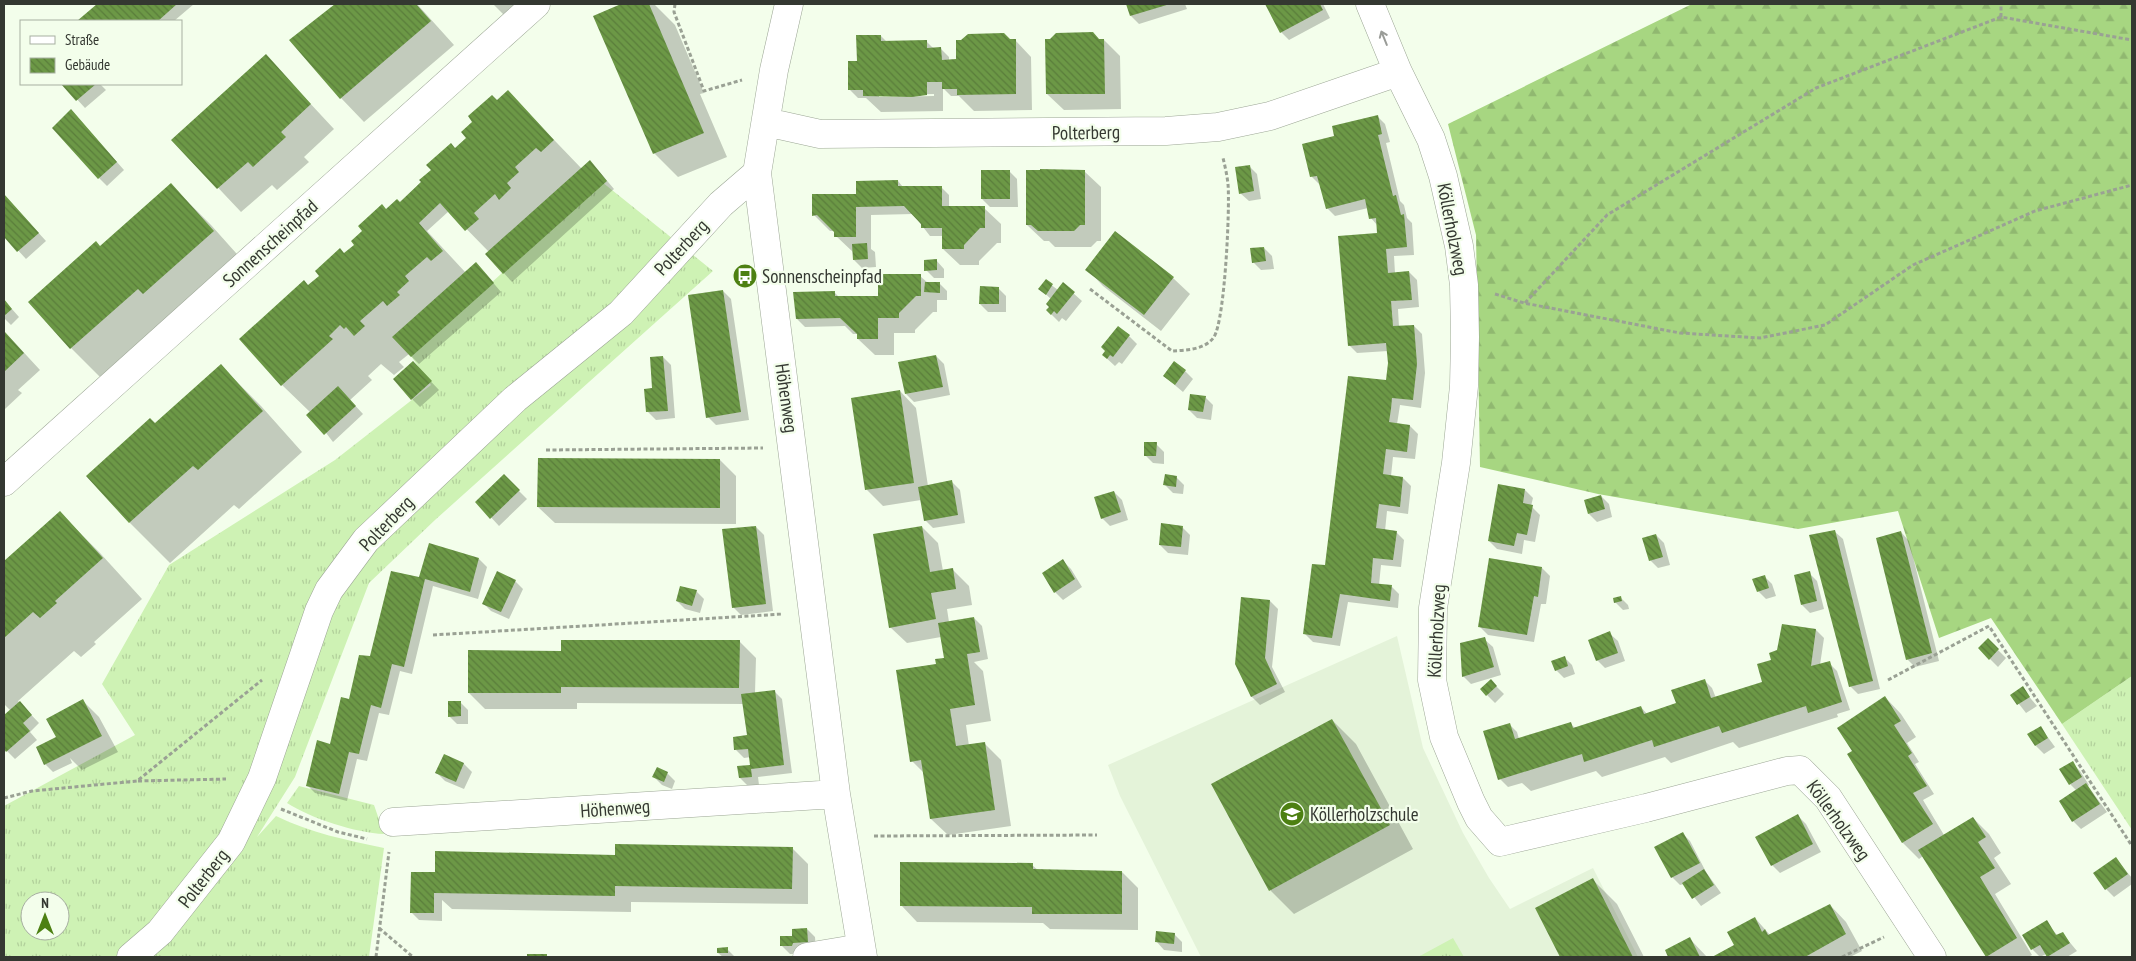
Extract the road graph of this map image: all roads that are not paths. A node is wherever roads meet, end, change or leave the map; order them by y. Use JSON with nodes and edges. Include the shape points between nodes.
{"nodes":[{"id":1,"x":536,"y":4,"type":"edge"},
{"id":2,"x":789,"y":4,"type":"edge"},
{"id":3,"x":1370,"y":4,"type":"edge"},
{"id":4,"x":1398,"y":72,"type":"junction"},
{"id":5,"x":766,"y":122,"type":"junction"},
{"id":6,"x":758,"y":173,"type":"junction"},
{"id":7,"x":4,"y":482,"type":"edge"},
{"id":8,"x":836,"y":794,"type":"junction"},
{"id":9,"x":392,"y":833,"type":"road end"},
{"id":10,"x":862,"y":953,"type":"edge"},
{"id":11,"x":131,"y":957,"type":"edge"},
{"id":12,"x":807,"y":957,"type":"edge"},
{"id":13,"x":1932,"y":957,"type":"edge"}],
"edges":[{"from":1,"to":7,"type":"street","name":"Sonnenscheinpfad"},
{"from":2,"to":5,"type":"street","name":"Höhenweg"},
{"from":4,"to":3,"type":"street","name":"Köllerholzweg","one_way":true},
{"from":4,"to":5,"type":"street","name":"Polterberg","via":[[1270,116],[1218,127],[1166,131],[820,134]]},
{"from":4,"to":13,"type":"street","name":"Köllerholzweg","via":[[1431,139],[1443,176],[1464,285],[1464,386],[1456,463],[1433,608],[1432,680],[1444,736],[1479,818],[1500,842],[1800,770],[1828,798]]},
{"from":5,"to":6,"type":"street","name":"Höhenweg"},
{"from":6,"to":8,"type":"street","name":"Höhenweg"},
{"from":6,"to":11,"type":"street","name":"Polterberg","via":[[721,204],[621,313],[515,399],[366,540],[319,611],[262,778],[231,842],[160,932]]},
{"from":8,"to":9,"type":"street","name":"Höhenweg"},
{"from":8,"to":10,"type":"street","name":"Höhenweg"},
{"from":10,"to":12,"type":"street","name":"Höhenweg"}]}
